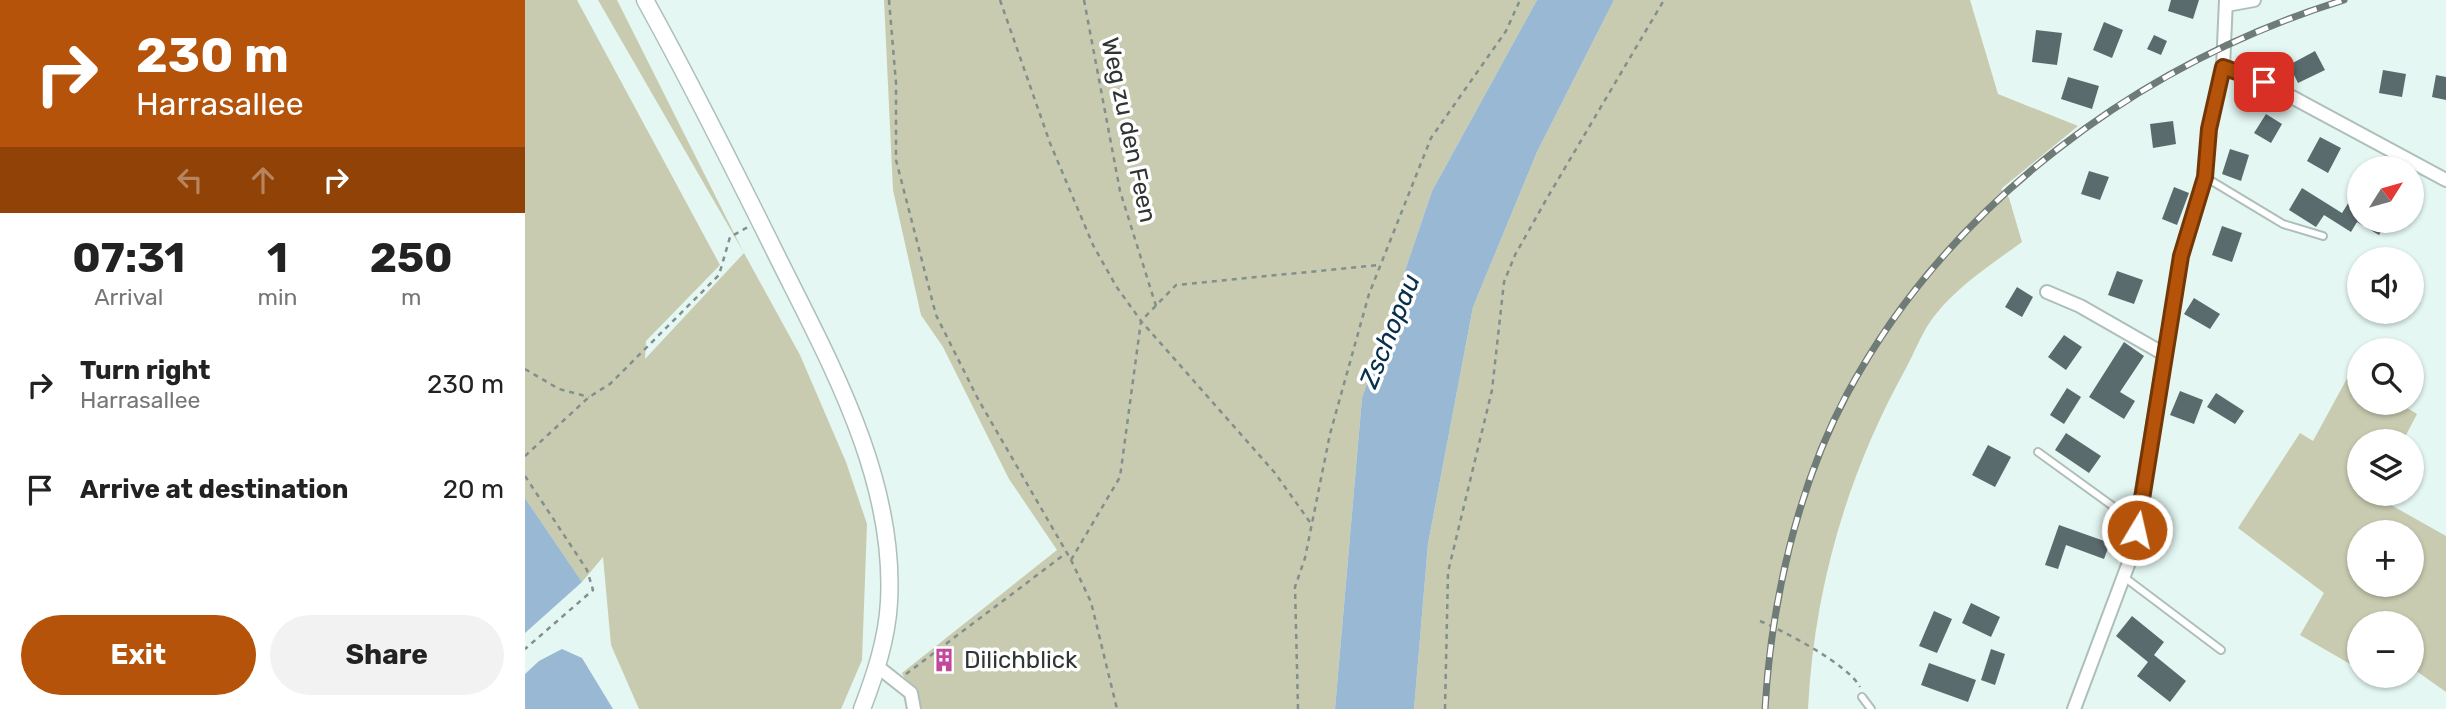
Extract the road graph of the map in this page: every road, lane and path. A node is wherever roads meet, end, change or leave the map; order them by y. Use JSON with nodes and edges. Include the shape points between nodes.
{"nodes":[{"id":1,"x":645,"y":0,"type":"edge"},
{"id":2,"x":889,"y":0,"type":"edge"},
{"id":3,"x":1000,"y":0,"type":"edge"},
{"id":4,"x":1084,"y":0,"type":"edge"},
{"id":5,"x":1520,"y":0,"type":"edge"},
{"id":6,"x":1664,"y":0,"type":"edge"},
{"id":7,"x":2255,"y":0,"type":"edge"},
{"id":8,"x":2226,"y":3,"type":"edge"},
{"id":9,"x":2223,"y":67,"type":"junction"},
{"id":10,"x":2205,"y":177,"type":"junction"},
{"id":11,"x":2446,"y":180,"type":"edge"},
{"id":12,"x":759,"y":220,"type":"junction"},
{"id":13,"x":2323,"y":236,"type":"dead end"},
{"id":14,"x":1379,"y":265,"type":"junction"},
{"id":15,"x":2047,"y":292,"type":"dead end"},
{"id":16,"x":1156,"y":306,"type":"junction"},
{"id":17,"x":1141,"y":321,"type":"junction"},
{"id":18,"x":2164,"y":354,"type":"junction"},
{"id":19,"x":525,"y":369,"type":"edge"},
{"id":20,"x":589,"y":397,"type":"junction"},
{"id":21,"x":2038,"y":452,"type":"dead end"},
{"id":22,"x":525,"y":456,"type":"edge"},
{"id":23,"x":525,"y":476,"type":"edge"},
{"id":24,"x":2137,"y":524,"type":"junction"},
{"id":25,"x":1312,"y":525,"type":"junction"},
{"id":26,"x":1065,"y":554,"type":"junction"},
{"id":27,"x":1071,"y":560,"type":"junction"},
{"id":28,"x":2124,"y":577,"type":"junction"},
{"id":29,"x":1760,"y":621,"type":"dead end"},
{"id":30,"x":525,"y":649,"type":"edge"},
{"id":31,"x":2221,"y":650,"type":"dead end"},
{"id":32,"x":878,"y":667,"type":"junction"},
{"id":33,"x":897,"y":681,"type":"junction"},
{"id":34,"x":1861,"y":697,"type":"joint"},
{"id":35,"x":862,"y":709,"type":"edge"},
{"id":36,"x":914,"y":709,"type":"edge"},
{"id":37,"x":1117,"y":709,"type":"edge"},
{"id":38,"x":1298,"y":709,"type":"edge"},
{"id":39,"x":1445,"y":709,"type":"edge"},
{"id":40,"x":1871,"y":709,"type":"edge"},
{"id":41,"x":2074,"y":709,"type":"edge"}],
"edges":[{"from":1,"to":12,"type":"main road"},
{"from":2,"to":26,"type":"path","via":[[896,160],[936,315]]},
{"from":3,"to":17,"type":"path","via":[[1028,86],[1093,245]]},
{"from":4,"to":16,"type":"path","name":"Weg zu den Feen","via":[[1120,191]]},
{"from":5,"to":14,"type":"path","via":[[1506,31],[1431,138]]},
{"from":6,"to":39,"type":"path","via":[[1546,200],[1504,282],[1492,390],[1448,572]]},
{"from":7,"to":8,"type":"street"},
{"from":8,"to":9,"type":"street"},
{"from":9,"to":10,"type":"street","via":[[2209,129]]},
{"from":9,"to":11,"type":"street","via":[[2264,82]]},
{"from":10,"to":13,"type":"lane","via":[[2283,224]]},
{"from":10,"to":18,"type":"street","via":[[2181,256]]},
{"from":12,"to":20,"type":"path","via":[[730,237],[719,275],[610,384]]},
{"from":12,"to":32,"type":"main road","via":[[849,407],[873,476],[885,538],[890,602]]},
{"from":14,"to":16,"type":"path","via":[[1176,285]]},
{"from":14,"to":25,"type":"path","via":[[1330,434]]},
{"from":15,"to":18,"type":"street"},
{"from":16,"to":17,"type":"path"},
{"from":17,"to":25,"type":"path","via":[[1275,473]]},
{"from":17,"to":27,"type":"path","via":[[1120,477]]},
{"from":18,"to":24,"type":"street"},
{"from":19,"to":20,"type":"path","via":[[559,389]]},
{"from":20,"to":22,"type":"path"},
{"from":21,"to":24,"type":"lane"},
{"from":23,"to":30,"type":"path","via":[[587,570],[593,590]]},
{"from":24,"to":28,"type":"street"},
{"from":25,"to":38,"type":"path","via":[[1295,587]]},
{"from":26,"to":27,"type":"path"},
{"from":26,"to":33,"type":"path"},
{"from":27,"to":37,"type":"path","via":[[1091,602]]},
{"from":28,"to":31,"type":"lane"},
{"from":28,"to":41,"type":"street"},
{"from":29,"to":34,"type":"path","via":[[1790,633],[1852,675]]},
{"from":32,"to":33,"type":"street"},
{"from":32,"to":35,"type":"main road"},
{"from":33,"to":36,"type":"street","via":[[911,693]]},
{"from":34,"to":40,"type":"lane"}]}
